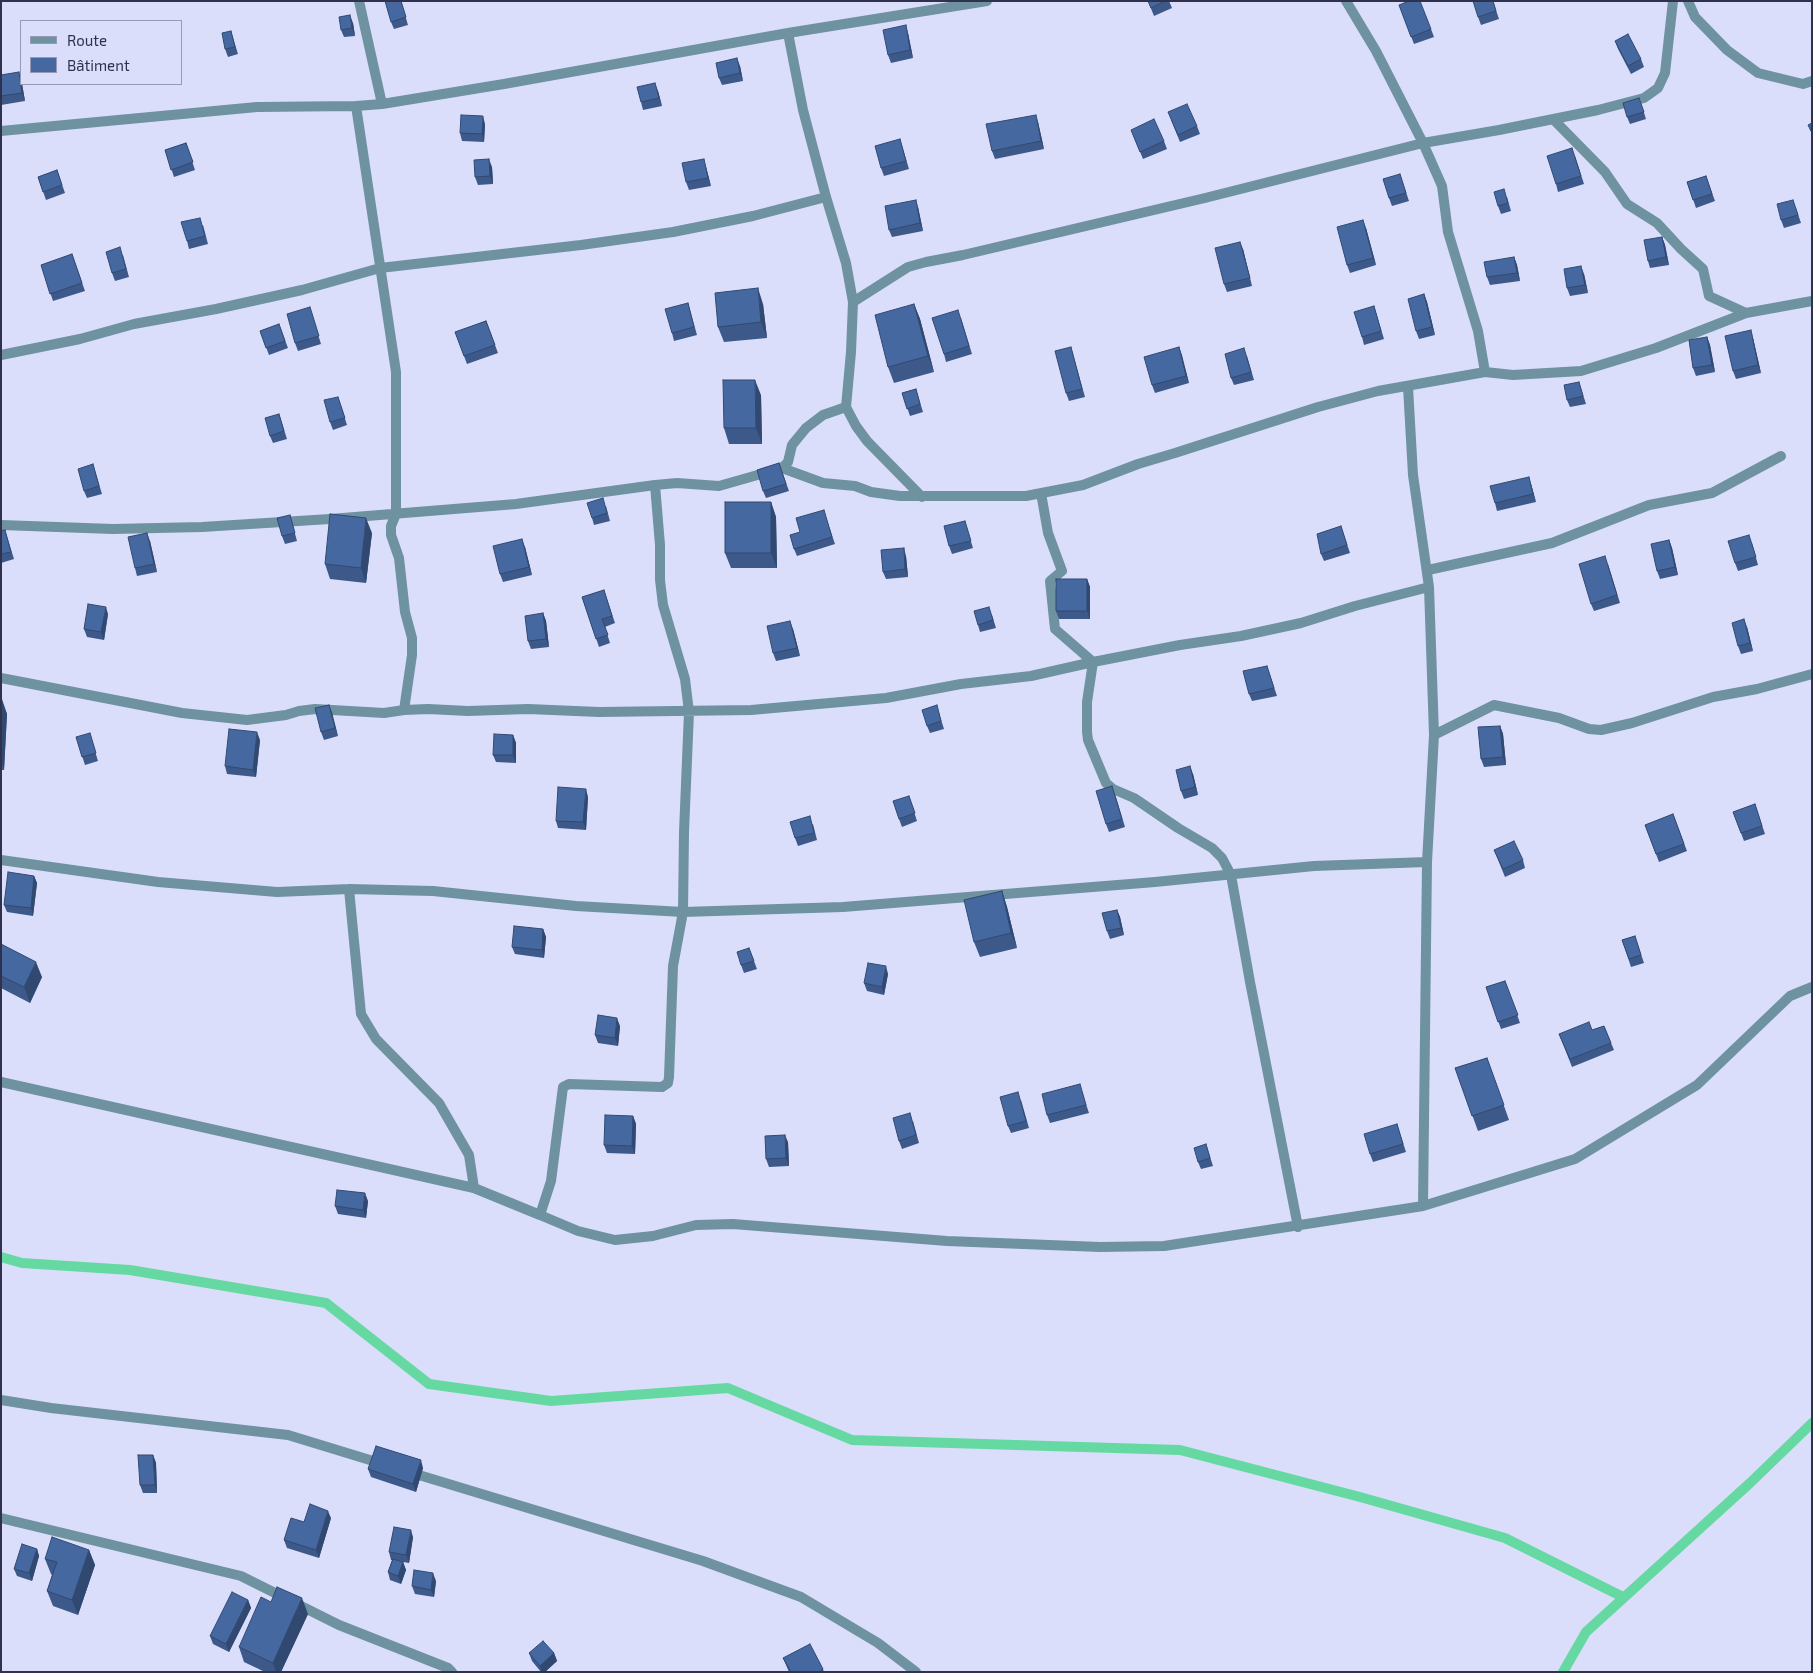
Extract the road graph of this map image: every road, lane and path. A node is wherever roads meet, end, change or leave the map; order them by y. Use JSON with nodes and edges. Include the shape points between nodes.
{"nodes":[{"id":1,"x":359,"y":1,"type":"edge"},
{"id":2,"x":987,"y":1,"type":"edge"},
{"id":3,"x":1346,"y":1,"type":"edge"},
{"id":4,"x":1672,"y":1,"type":"edge"},
{"id":5,"x":1688,"y":1,"type":"edge"},
{"id":6,"x":788,"y":33,"type":"junction"},
{"id":7,"x":1812,"y":81,"type":"edge"},
{"id":8,"x":382,"y":104,"type":"junction"},
{"id":9,"x":356,"y":106,"type":"junction"},
{"id":10,"x":1552,"y":119,"type":"junction"},
{"id":11,"x":1,"y":132,"type":"edge"},
{"id":12,"x":1423,"y":143,"type":"junction"},
{"id":13,"x":826,"y":197,"type":"junction"},
{"id":14,"x":380,"y":268,"type":"junction"},
{"id":15,"x":1812,"y":301,"type":"edge"},
{"id":16,"x":854,"y":302,"type":"junction"},
{"id":17,"x":1746,"y":313,"type":"junction"},
{"id":18,"x":1,"y":355,"type":"edge"},
{"id":19,"x":1485,"y":372,"type":"junction"},
{"id":20,"x":1408,"y":387,"type":"junction"},
{"id":21,"x":846,"y":408,"type":"junction"},
{"id":22,"x":1781,"y":456,"type":"dead end"},
{"id":23,"x":782,"y":468,"type":"junction"},
{"id":24,"x":655,"y":485,"type":"junction"},
{"id":25,"x":1040,"y":493,"type":"junction"},
{"id":26,"x":922,"y":497,"type":"junction"},
{"id":27,"x":396,"y":514,"type":"junction"},
{"id":28,"x":1,"y":525,"type":"edge"},
{"id":29,"x":1428,"y":570,"type":"junction"},
{"id":30,"x":1429,"y":587,"type":"junction"},
{"id":31,"x":1093,"y":662,"type":"junction"},
{"id":32,"x":1812,"y":674,"type":"edge"},
{"id":33,"x":1,"y":678,"type":"edge"},
{"id":34,"x":404,"y":710,"type":"junction"},
{"id":35,"x":689,"y":712,"type":"junction"},
{"id":36,"x":1434,"y":735,"type":"junction"},
{"id":37,"x":1,"y":860,"type":"edge"},
{"id":38,"x":1427,"y":862,"type":"junction"},
{"id":39,"x":1231,"y":875,"type":"junction"},
{"id":40,"x":348,"y":889,"type":"junction"},
{"id":41,"x":683,"y":912,"type":"junction"},
{"id":42,"x":1812,"y":987,"type":"edge"},
{"id":43,"x":1,"y":1082,"type":"edge"},
{"id":44,"x":474,"y":1188,"type":"junction"},
{"id":45,"x":1423,"y":1206,"type":"junction"},
{"id":46,"x":540,"y":1215,"type":"junction"},
{"id":47,"x":1298,"y":1227,"type":"junction"},
{"id":48,"x":1,"y":1400,"type":"edge"},
{"id":49,"x":1,"y":1518,"type":"edge"},
{"id":50,"x":452,"y":1672,"type":"edge"},
{"id":51,"x":916,"y":1672,"type":"edge"}],
"edges":[{"from":1,"to":8,"type":"street"},
{"from":2,"to":6,"type":"street"},
{"from":3,"to":12,"type":"street","via":[[1376,51]]},
{"from":4,"to":10,"type":"street","via":[[1665,73],[1658,88],[1644,98]]},
{"from":5,"to":7,"type":"street","via":[[1695,16],[1727,50],[1758,72],[1803,84]]},
{"from":6,"to":8,"type":"street"},
{"from":6,"to":13,"type":"street","via":[[803,110]]},
{"from":8,"to":9,"type":"street"},
{"from":9,"to":11,"type":"street","via":[[257,107]]},
{"from":9,"to":14,"type":"street"},
{"from":10,"to":12,"type":"street"},
{"from":10,"to":17,"type":"street","via":[[1605,172],[1627,204],[1658,223],[1703,269],[1709,296]]},
{"from":12,"to":16,"type":"street","via":[[908,267]]},
{"from":12,"to":19,"type":"street","via":[[1442,186],[1448,232],[1478,331]]},
{"from":13,"to":14,"type":"street","via":[[673,232]]},
{"from":13,"to":16,"type":"street"},
{"from":14,"to":18,"type":"street","via":[[216,310],[134,324]]},
{"from":14,"to":27,"type":"street","via":[[396,372]]},
{"from":15,"to":17,"type":"street"},
{"from":16,"to":21,"type":"street"},
{"from":17,"to":19,"type":"street","via":[[1656,348],[1581,371],[1514,375]]},
{"from":19,"to":20,"type":"street"},
{"from":20,"to":25,"type":"street","via":[[1318,407],[1138,464],[1083,485]]},
{"from":20,"to":29,"type":"street","via":[[1413,475]]},
{"from":21,"to":23,"type":"street","via":[[823,415],[806,428],[792,444],[788,462]]},
{"from":21,"to":26,"type":"street","via":[[867,441]]},
{"from":22,"to":29,"type":"street","via":[[1712,492],[1650,505],[1552,543]]},
{"from":23,"to":24,"type":"street","via":[[719,486]]},
{"from":23,"to":26,"type":"street","via":[[824,483]]},
{"from":24,"to":27,"type":"street","via":[[516,504]]},
{"from":24,"to":35,"type":"street","via":[[663,605],[685,679]]},
{"from":25,"to":26,"type":"street","via":[[1026,496]]},
{"from":25,"to":31,"type":"street","via":[[1048,533],[1062,571],[1050,581],[1055,629]]},
{"from":27,"to":28,"type":"street","via":[[202,527],[113,529]]},
{"from":27,"to":34,"type":"street","via":[[391,535],[399,558],[405,612],[412,638]]},
{"from":29,"to":30,"type":"street"},
{"from":30,"to":31,"type":"street","via":[[1302,623]]},
{"from":30,"to":36,"type":"street"},
{"from":31,"to":35,"type":"street","via":[[1030,676],[961,684],[886,698]]},
{"from":31,"to":39,"type":"street","via":[[1087,702],[1087,732],[1106,784],[1212,848]]},
{"from":32,"to":36,"type":"street","via":[[1713,697],[1601,730],[1494,705]]},
{"from":33,"to":34,"type":"street","via":[[182,713],[247,720],[299,710],[384,713]]},
{"from":34,"to":35,"type":"street"},
{"from":35,"to":41,"type":"street"},
{"from":36,"to":38,"type":"street"},
{"from":37,"to":40,"type":"street","via":[[158,882],[277,892]]},
{"from":38,"to":39,"type":"street","via":[[1314,866]]},
{"from":38,"to":45,"type":"street"},
{"from":39,"to":41,"type":"street","via":[[853,906]]},
{"from":39,"to":47,"type":"street"},
{"from":40,"to":41,"type":"street","via":[[433,891],[576,906]]},
{"from":40,"to":44,"type":"street","via":[[361,1014],[376,1039],[439,1102],[469,1155]]},
{"from":41,"to":46,"type":"street","via":[[673,966],[668,1083],[662,1087],[569,1084],[563,1087],[551,1181]]},
{"from":42,"to":45,"type":"street","via":[[1790,996],[1697,1085],[1575,1159]]},
{"from":43,"to":44,"type":"street"},
{"from":44,"to":46,"type":"street"},
{"from":45,"to":47,"type":"street"},
{"from":46,"to":47,"type":"street","via":[[578,1231],[614,1240],[653,1236],[696,1225],[733,1224],[947,1241],[1164,1246]]},
{"from":48,"to":51,"type":"street","via":[[288,1435],[702,1561],[801,1597],[878,1643]]},
{"from":49,"to":50,"type":"street","via":[[241,1576],[338,1625]]}]}
